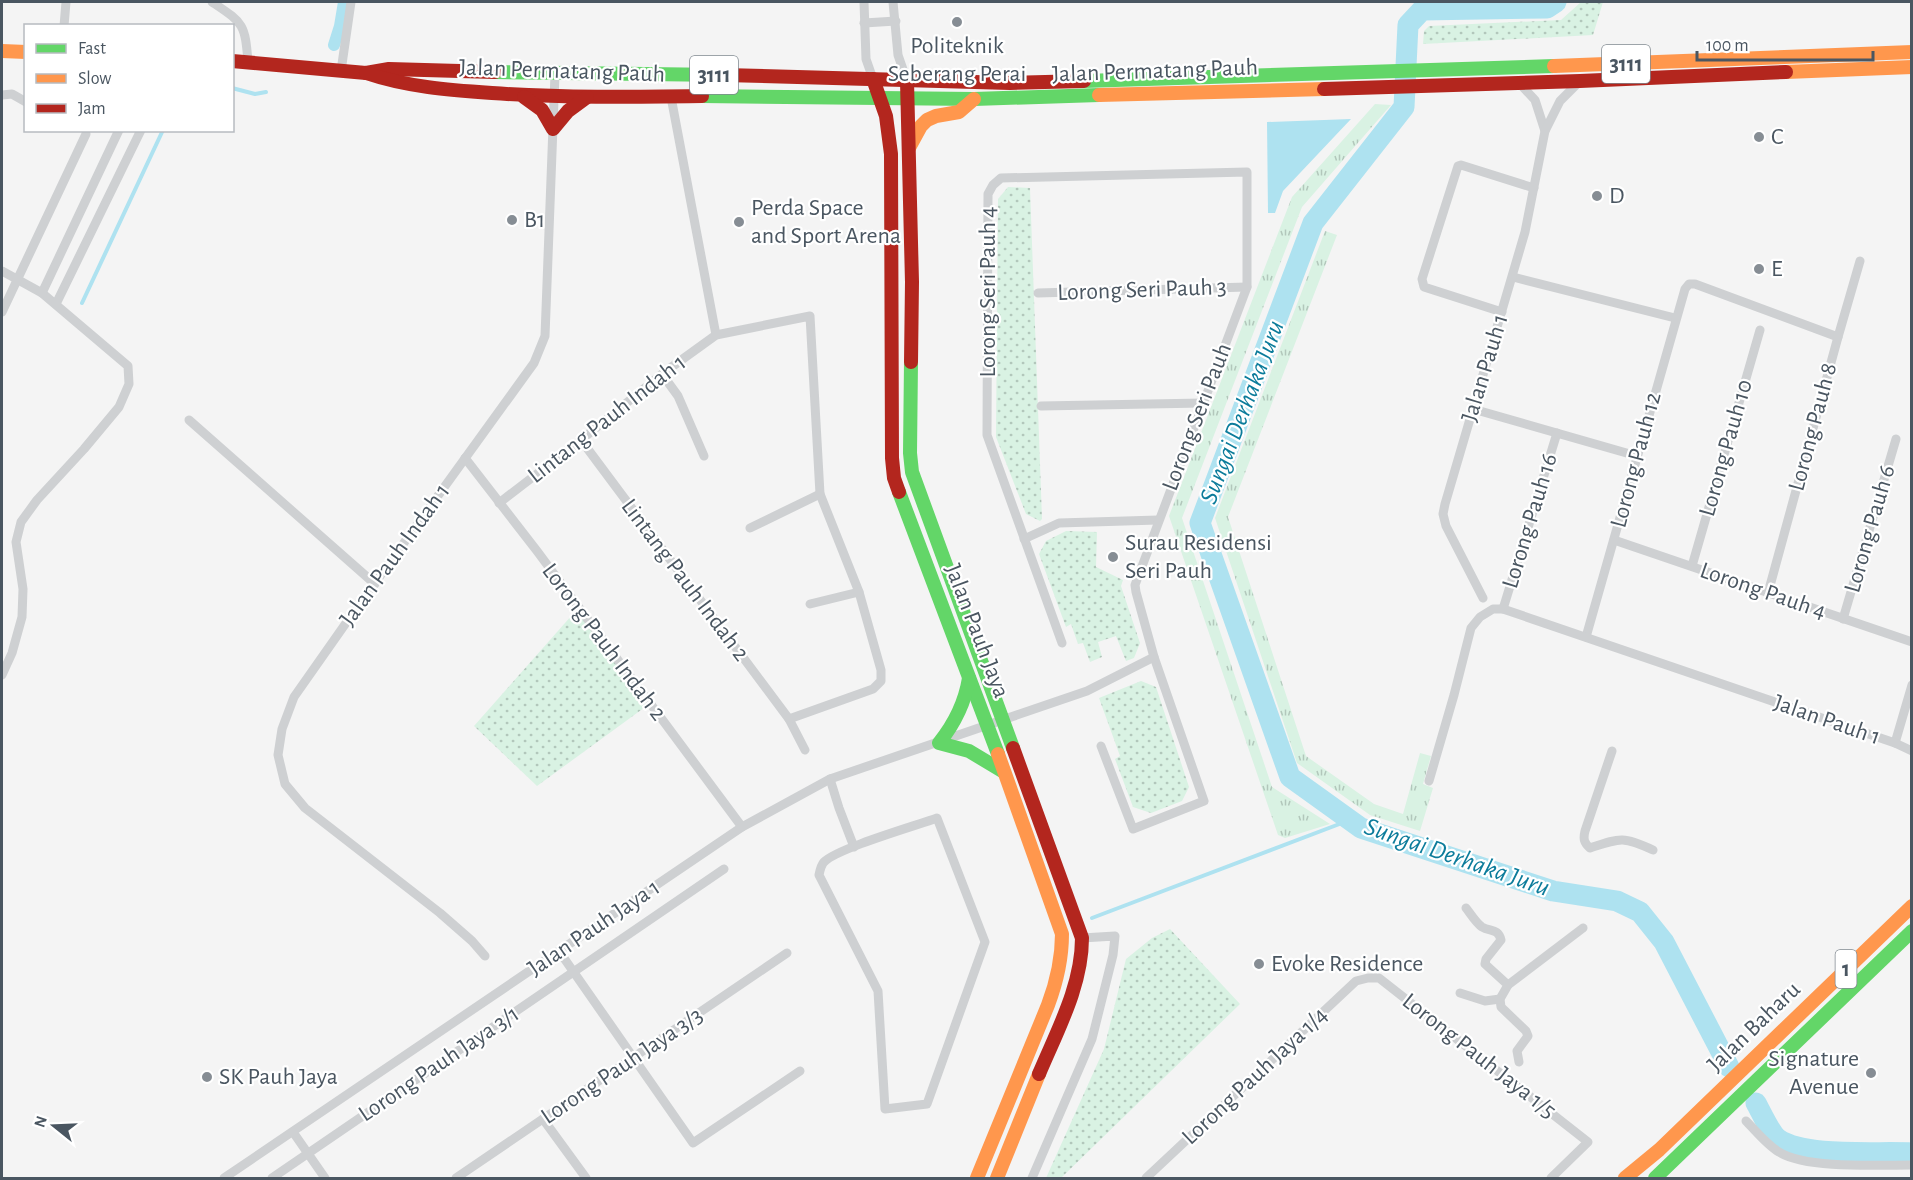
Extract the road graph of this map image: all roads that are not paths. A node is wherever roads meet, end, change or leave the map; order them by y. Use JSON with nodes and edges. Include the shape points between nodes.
{"nodes":[{"id":1,"x":66,"y":2,"type":"edge"},
{"id":2,"x":212,"y":2,"type":"edge"},
{"id":3,"x":351,"y":2,"type":"edge"},
{"id":4,"x":864,"y":2,"type":"edge"},
{"id":5,"x":893,"y":2,"type":"edge"},
{"id":6,"x":896,"y":21,"type":"junction"},
{"id":7,"x":864,"y":23,"type":"junction"},
{"id":8,"x":64,"y":24,"type":"edge"},
{"id":9,"x":2,"y":51,"type":"edge"},
{"id":10,"x":24,"y":52,"type":"edge"},
{"id":11,"x":1911,"y":52,"type":"edge"},
{"id":12,"x":234,"y":61,"type":"edge"},
{"id":13,"x":248,"y":62,"type":"junction"},
{"id":14,"x":1911,"y":67,"type":"edge"},
{"id":15,"x":341,"y":70,"type":"junction"},
{"id":16,"x":366,"y":73,"type":"junction"},
{"id":17,"x":555,"y":74,"type":"junction"},
{"id":18,"x":873,"y":79,"type":"junction"},
{"id":19,"x":907,"y":81,"type":"junction"},
{"id":20,"x":1580,"y":81,"type":"junction"},
{"id":21,"x":1520,"y":83,"type":"junction"},
{"id":22,"x":2,"y":95,"type":"edge"},
{"id":23,"x":519,"y":95,"type":"junction"},
{"id":24,"x":553,"y":97,"type":"junction"},
{"id":25,"x":587,"y":97,"type":"junction"},
{"id":26,"x":671,"y":97,"type":"junction"},
{"id":27,"x":883,"y":99,"type":"junction"},
{"id":28,"x":908,"y":99,"type":"junction"},
{"id":29,"x":974,"y":99,"type":"junction"},
{"id":30,"x":24,"y":101,"type":"edge"},
{"id":31,"x":553,"y":129,"type":"junction"},
{"id":32,"x":1545,"y":131,"type":"junction"},
{"id":33,"x":118,"y":132,"type":"edge"},
{"id":34,"x":140,"y":132,"type":"edge"},
{"id":35,"x":86,"y":134,"type":"dead end"},
{"id":36,"x":909,"y":148,"type":"junction"},
{"id":37,"x":1247,"y":172,"type":"joint"},
{"id":38,"x":1534,"y":188,"type":"junction"},
{"id":39,"x":1860,"y":261,"type":"dead end"},
{"id":40,"x":2,"y":271,"type":"edge"},
{"id":41,"x":1513,"y":277,"type":"junction"},
{"id":42,"x":17,"y":279,"type":"junction"},
{"id":43,"x":1247,"y":287,"type":"junction"},
{"id":44,"x":42,"y":293,"type":"junction"},
{"id":45,"x":1038,"y":293,"type":"dead end"},
{"id":46,"x":56,"y":304,"type":"junction"},
{"id":47,"x":2,"y":312,"type":"edge"},
{"id":48,"x":1502,"y":312,"type":"junction"},
{"id":49,"x":1675,"y":318,"type":"junction"},
{"id":50,"x":1760,"y":330,"type":"dead end"},
{"id":51,"x":716,"y":335,"type":"junction"},
{"id":52,"x":1838,"y":337,"type":"junction"},
{"id":53,"x":662,"y":374,"type":"junction"},
{"id":54,"x":1203,"y":403,"type":"junction"},
{"id":55,"x":1041,"y":406,"type":"dead end"},
{"id":56,"x":1473,"y":409,"type":"junction"},
{"id":57,"x":189,"y":420,"type":"dead end"},
{"id":58,"x":1557,"y":433,"type":"junction"},
{"id":59,"x":1896,"y":439,"type":"dead end"},
{"id":60,"x":581,"y":440,"type":"junction"},
{"id":61,"x":704,"y":456,"type":"dead end"},
{"id":62,"x":1637,"y":456,"type":"junction"},
{"id":63,"x":465,"y":458,"type":"junction"},
{"id":64,"x":820,"y":494,"type":"junction"},
{"id":65,"x":499,"y":503,"type":"junction"},
{"id":66,"x":1158,"y":520,"type":"junction"},
{"id":67,"x":750,"y":528,"type":"dead end"},
{"id":68,"x":1024,"y":539,"type":"junction"},
{"id":69,"x":1614,"y":540,"type":"junction"},
{"id":70,"x":1692,"y":566,"type":"junction"},
{"id":71,"x":375,"y":584,"type":"junction"},
{"id":72,"x":859,"y":592,"type":"junction"},
{"id":73,"x":1768,"y":593,"type":"junction"},
{"id":74,"x":1483,"y":598,"type":"dead end"},
{"id":75,"x":810,"y":604,"type":"dead end"},
{"id":76,"x":1503,"y":609,"type":"junction"},
{"id":77,"x":1843,"y":619,"type":"junction"},
{"id":78,"x":1586,"y":637,"type":"junction"},
{"id":79,"x":1911,"y":642,"type":"edge"},
{"id":80,"x":1062,"y":643,"type":"dead end"},
{"id":81,"x":1154,"y":657,"type":"junction"},
{"id":82,"x":2,"y":675,"type":"edge"},
{"id":83,"x":970,"y":676,"type":"junction"},
{"id":84,"x":1911,"y":686,"type":"edge"},
{"id":85,"x":789,"y":719,"type":"junction"},
{"id":86,"x":1004,"y":721,"type":"junction"},
{"id":87,"x":988,"y":726,"type":"junction"},
{"id":88,"x":939,"y":743,"type":"junction"},
{"id":89,"x":1894,"y":743,"type":"junction"},
{"id":90,"x":1101,"y":746,"type":"dead end"},
{"id":91,"x":805,"y":750,"type":"dead end"},
{"id":92,"x":1612,"y":751,"type":"dead end"},
{"id":93,"x":1911,"y":751,"type":"edge"},
{"id":94,"x":1004,"y":772,"type":"junction"},
{"id":95,"x":830,"y":779,"type":"junction"},
{"id":96,"x":1429,"y":781,"type":"dead end"},
{"id":97,"x":742,"y":827,"type":"junction"},
{"id":98,"x":854,"y":847,"type":"junction"},
{"id":99,"x":1653,"y":850,"type":"dead end"},
{"id":100,"x":724,"y":869,"type":"dead end"},
{"id":101,"x":1911,"y":906,"type":"edge"},
{"id":102,"x":1466,"y":908,"type":"dead end"},
{"id":103,"x":1583,"y":928,"type":"dead end"},
{"id":104,"x":1911,"y":931,"type":"edge"},
{"id":105,"x":1082,"y":938,"type":"junction"},
{"id":106,"x":559,"y":951,"type":"junction"},
{"id":107,"x":787,"y":953,"type":"dead end"},
{"id":108,"x":485,"y":956,"type":"dead end"},
{"id":109,"x":573,"y":972,"type":"junction"},
{"id":110,"x":1368,"y":978,"type":"joint"},
{"id":111,"x":1508,"y":985,"type":"junction"},
{"id":112,"x":1460,"y":993,"type":"dead end"},
{"id":113,"x":1500,"y":999,"type":"junction"},
{"id":114,"x":634,"y":1057,"type":"junction"},
{"id":115,"x":1519,"y":1062,"type":"dead end"},
{"id":116,"x":800,"y":1071,"type":"dead end"},
{"id":117,"x":543,"y":1119,"type":"junction"},
{"id":118,"x":1746,"y":1121,"type":"dead end"},
{"id":119,"x":293,"y":1132,"type":"junction"},
{"id":120,"x":308,"y":1154,"type":"junction"},
{"id":121,"x":1911,"y":1165,"type":"edge"},
{"id":122,"x":224,"y":1179,"type":"edge"},
{"id":123,"x":272,"y":1179,"type":"edge"},
{"id":124,"x":325,"y":1179,"type":"edge"},
{"id":125,"x":456,"y":1179,"type":"edge"},
{"id":126,"x":586,"y":1179,"type":"edge"},
{"id":127,"x":977,"y":1179,"type":"edge"},
{"id":128,"x":997,"y":1179,"type":"edge"},
{"id":129,"x":1032,"y":1179,"type":"edge"},
{"id":130,"x":1146,"y":1179,"type":"edge"},
{"id":131,"x":1551,"y":1179,"type":"edge"},
{"id":132,"x":1626,"y":1179,"type":"edge"},
{"id":133,"x":1655,"y":1179,"type":"edge"}],
"edges":[{"from":1,"to":8,"type":"street"},
{"from":2,"to":13,"type":"street","via":[[241,25]]},
{"from":3,"to":15,"type":"street"},
{"from":4,"to":7,"type":"street"},
{"from":5,"to":6,"type":"street"},
{"from":6,"to":7,"type":"street"},
{"from":6,"to":19,"type":"street","via":[[898,55]]},
{"from":7,"to":18,"type":"street","via":[[866,59]]},
{"from":9,"to":10,"type":"main road"},
{"from":11,"to":19,"type":"main road","name":"Jalan Permatang Pauh","number":"3111","via":[[1431,71],[1010,83]]},
{"from":12,"to":13,"type":"main road","name":"Jalan Permatang Pauh","number":"3111"},
{"from":13,"to":15,"type":"main road","name":"Jalan Permatang Pauh","number":"3111"},
{"from":14,"to":20,"type":"main road","name":"Jalan Permatang Pauh","number":"3111"},
{"from":15,"to":16,"type":"main road","name":"Jalan Permatang Pauh","number":"3111"},
{"from":16,"to":17,"type":"main road","name":"Jalan Permatang Pauh","number":"3111","via":[[389,69]]},
{"from":16,"to":23,"type":"main road","name":"Jalan Permatang Pauh","number":"3111","via":[[433,89]]},
{"from":17,"to":18,"type":"main road","name":"Jalan Permatang Pauh","number":"3111"},
{"from":17,"to":24,"type":"street","name":"Jalan Pauh Indah 1"},
{"from":18,"to":19,"type":"main road","name":"Jalan Permatang Pauh","number":"3111"},
{"from":18,"to":27,"type":"main road","name":"Jalan Pauh Jaya"},
{"from":19,"to":28,"type":"main road","name":"Jalan Pauh Jaya"},
{"from":20,"to":21,"type":"main road","name":"Jalan Permatang Pauh","number":"3111"},
{"from":20,"to":32,"type":"street","name":"Jalan Pauh 1","via":[[1560,101]]},
{"from":21,"to":29,"type":"main road","name":"Jalan Permatang Pauh","number":"3111"},
{"from":21,"to":32,"type":"street","name":"Jalan Pauh 1","via":[[1535,99]]},
{"from":22,"to":30,"type":"street","via":[[12,94]]},
{"from":23,"to":24,"type":"main road","name":"Jalan Permatang Pauh","number":"3111"},
{"from":23,"to":31,"type":"main road","via":[[545,111]]},
{"from":24,"to":25,"type":"main road","name":"Jalan Permatang Pauh","number":"3111"},
{"from":24,"to":31,"type":"street","name":"Jalan Pauh Indah 1"},
{"from":25,"to":26,"type":"main road","name":"Jalan Permatang Pauh","number":"3111"},
{"from":25,"to":31,"type":"main road"},
{"from":26,"to":27,"type":"main road","name":"Jalan Permatang Pauh","number":"3111"},
{"from":26,"to":51,"type":"street"},
{"from":27,"to":28,"type":"main road","name":"Jalan Permatang Pauh","number":"3111"},
{"from":27,"to":83,"type":"main road","name":"Jalan Pauh Jaya","via":[[889,132],[892,201],[894,478]]},
{"from":28,"to":29,"type":"main road","name":"Jalan Permatang Pauh","number":"3111"},
{"from":28,"to":36,"type":"main road","name":"Jalan Pauh Jaya"},
{"from":29,"to":36,"type":"main road","via":[[959,112],[936,115],[922,123]]},
{"from":31,"to":63,"type":"street","name":"Jalan Pauh Indah 1","via":[[545,336],[534,363]]},
{"from":32,"to":38,"type":"street","name":"Jalan Pauh 1"},
{"from":33,"to":44,"type":"street"},
{"from":34,"to":46,"type":"street"},
{"from":35,"to":42,"type":"street"},
{"from":36,"to":86,"type":"main road","name":"Jalan Pauh Jaya","via":[[910,464]]},
{"from":37,"to":43,"type":"street","name":"Lorong Seri Pauh"},
{"from":37,"to":68,"type":"street","name":"Lorong Seri Pauh 4","via":[[1001,178],[993,185],[988,194],[987,435]]},
{"from":38,"to":41,"type":"street","name":"Jalan Pauh 1"},
{"from":38,"to":48,"type":"street","via":[[1458,166],[1422,279],[1424,287]]},
{"from":39,"to":52,"type":"street","name":"Lorong Pauh 8"},
{"from":40,"to":42,"type":"street"},
{"from":41,"to":48,"type":"street","name":"Jalan Pauh 1"},
{"from":41,"to":49,"type":"street"},
{"from":42,"to":44,"type":"street"},
{"from":42,"to":47,"type":"street"},
{"from":43,"to":45,"type":"street","name":"Lorong Seri Pauh 3"},
{"from":43,"to":54,"type":"street","name":"Lorong Seri Pauh"},
{"from":44,"to":46,"type":"street"},
{"from":46,"to":82,"type":"street","via":[[128,366],[129,384],[119,407],[21,522],[16,542],[23,589],[22,617]]},
{"from":48,"to":56,"type":"street","name":"Jalan Pauh 1"},
{"from":49,"to":52,"type":"street","name":"Lorong Pauh 12","via":[[1684,289],[1695,284]]},
{"from":49,"to":62,"type":"street","name":"Lorong Pauh 12"},
{"from":50,"to":70,"type":"street","name":"Lorong Pauh 10"},
{"from":51,"to":53,"type":"street","name":"Lintang Pauh Indah 1"},
{"from":51,"to":64,"type":"street","name":"Lintang Pauh Indah 1","via":[[810,315]]},
{"from":52,"to":73,"type":"street","name":"Lorong Pauh 8"},
{"from":53,"to":60,"type":"street","name":"Lintang Pauh Indah 1"},
{"from":53,"to":61,"type":"street","via":[[678,396]]},
{"from":54,"to":55,"type":"street"},
{"from":54,"to":66,"type":"street","name":"Lorong Seri Pauh"},
{"from":56,"to":58,"type":"street"},
{"from":56,"to":74,"type":"street","name":"Jalan Pauh 1","via":[[1443,514]]},
{"from":57,"to":71,"type":"street"},
{"from":58,"to":62,"type":"street"},
{"from":58,"to":76,"type":"street","name":"Lorong Pauh 16"},
{"from":59,"to":77,"type":"street","name":"Lorong Pauh 6"},
{"from":60,"to":65,"type":"street","name":"Lintang Pauh Indah 1"},
{"from":60,"to":85,"type":"street","name":"Lintang Pauh Indah 2"},
{"from":62,"to":69,"type":"street","name":"Lorong Pauh 12"},
{"from":63,"to":65,"type":"street","name":"Lorong Pauh Indah 2"},
{"from":63,"to":71,"type":"street","name":"Jalan Pauh Indah 1"},
{"from":64,"to":67,"type":"street"},
{"from":64,"to":72,"type":"street"},
{"from":65,"to":97,"type":"street","name":"Lorong Pauh Indah 2"},
{"from":66,"to":68,"type":"street","via":[[1059,524]]},
{"from":66,"to":81,"type":"street","name":"Lorong Seri Pauh","via":[[1135,585]]},
{"from":68,"to":80,"type":"street","name":"Lorong Seri Pauh 4"},
{"from":69,"to":70,"type":"street","name":"Lorong Pauh 4"},
{"from":69,"to":78,"type":"street","name":"Lorong Pauh 12"},
{"from":70,"to":73,"type":"street","name":"Lorong Pauh 4"},
{"from":71,"to":108,"type":"street","name":"Jalan Pauh Indah 1","via":[[294,697],[282,729],[278,755],[285,783],[305,808],[440,913]]},
{"from":72,"to":75,"type":"street"},
{"from":72,"to":85,"type":"street","via":[[881,681],[873,689]]},
{"from":73,"to":77,"type":"street","name":"Lorong Pauh 4"},
{"from":76,"to":78,"type":"street","name":"Jalan Pauh 1"},
{"from":76,"to":96,"type":"street","via":[[1480,617],[1471,628]]},
{"from":77,"to":79,"type":"street","name":"Lorong Pauh 4"},
{"from":78,"to":89,"type":"street","name":"Jalan Pauh 1"},
{"from":81,"to":86,"type":"street","via":[[1087,691]]},
{"from":81,"to":90,"type":"street","name":"Lorong Seri Pauh","via":[[1204,801],[1133,830]]},
{"from":83,"to":87,"type":"main road","name":"Jalan Pauh Jaya"},
{"from":83,"to":88,"type":"main road","via":[[963,707]]},
{"from":84,"to":89,"type":"street"},
{"from":85,"to":91,"type":"street","name":"Lintang Pauh Indah 2"},
{"from":86,"to":87,"type":"street","name":"Jalan Pauh Jaya 1"},
{"from":86,"to":105,"type":"main road","name":"Jalan Pauh Jaya"},
{"from":87,"to":88,"type":"street","name":"Jalan Pauh Jaya 1"},
{"from":87,"to":94,"type":"main road","name":"Jalan Pauh Jaya"},
{"from":88,"to":94,"type":"main road","via":[[969,751]]},
{"from":88,"to":95,"type":"street","name":"Jalan Pauh Jaya 1"},
{"from":89,"to":93,"type":"street","name":"Jalan Pauh 1"},
{"from":92,"to":99,"type":"street","via":[[1583,837],[1585,844],[1590,848],[1625,838]]},
{"from":94,"to":127,"type":"main road","name":"Jalan Pauh Jaya","via":[[1053,906],[1063,948],[1051,996]]},
{"from":95,"to":97,"type":"street","name":"Jalan Pauh Jaya 1"},
{"from":95,"to":98,"type":"street"},
{"from":97,"to":106,"type":"street","name":"Jalan Pauh Jaya 1"},
{"from":98,"to":98,"type":"street","via":[[824,862],[819,874],[878,992],[885,1109],[927,1104],[985,942],[937,818]]},
{"from":100,"to":109,"type":"street","name":"Lorong Pauh Jaya 3/1"},
{"from":101,"to":132,"type":"main road","name":"Jalan Baharu","number":"1"},
{"from":102,"to":111,"type":"street","via":[[1482,927],[1500,935],[1501,940],[1485,964]]},
{"from":103,"to":111,"type":"street"},
{"from":104,"to":133,"type":"main road","name":"Jalan Baharu","number":"1"},
{"from":105,"to":128,"type":"main road","name":"Jalan Pauh Jaya","via":[[1076,983]]},
{"from":105,"to":129,"type":"street","via":[[1115,936],[1113,955],[1092,1039]]},
{"from":106,"to":109,"type":"street"},
{"from":106,"to":119,"type":"street","name":"Jalan Pauh Jaya 1"},
{"from":107,"to":114,"type":"street","name":"Lorong Pauh Jaya 3/3"},
{"from":109,"to":114,"type":"street"},
{"from":109,"to":120,"type":"street","name":"Lorong Pauh Jaya 3/1"},
{"from":110,"to":130,"type":"street","name":"Lorong Pauh Jaya 1/4","via":[[1356,981]]},
{"from":110,"to":131,"type":"street","name":"Lorong Pauh Jaya 1/5","via":[[1379,978],[1588,1142]]},
{"from":111,"to":113,"type":"street"},
{"from":112,"to":113,"type":"street","via":[[1485,1001]]},
{"from":113,"to":115,"type":"street","via":[[1501,1007],[1528,1036],[1517,1051]]},
{"from":114,"to":116,"type":"street","via":[[693,1143]]},
{"from":114,"to":117,"type":"street","name":"Lorong Pauh Jaya 3/3"},
{"from":117,"to":125,"type":"street","name":"Lorong Pauh Jaya 3/3"},
{"from":117,"to":126,"type":"street"},
{"from":118,"to":121,"type":"street","via":[[1777,1151],[1795,1158],[1816,1163]]},
{"from":119,"to":120,"type":"street"},
{"from":119,"to":122,"type":"street","name":"Jalan Pauh Jaya 1"},
{"from":120,"to":123,"type":"street","name":"Lorong Pauh Jaya 3/1"},
{"from":120,"to":124,"type":"street"}]}
